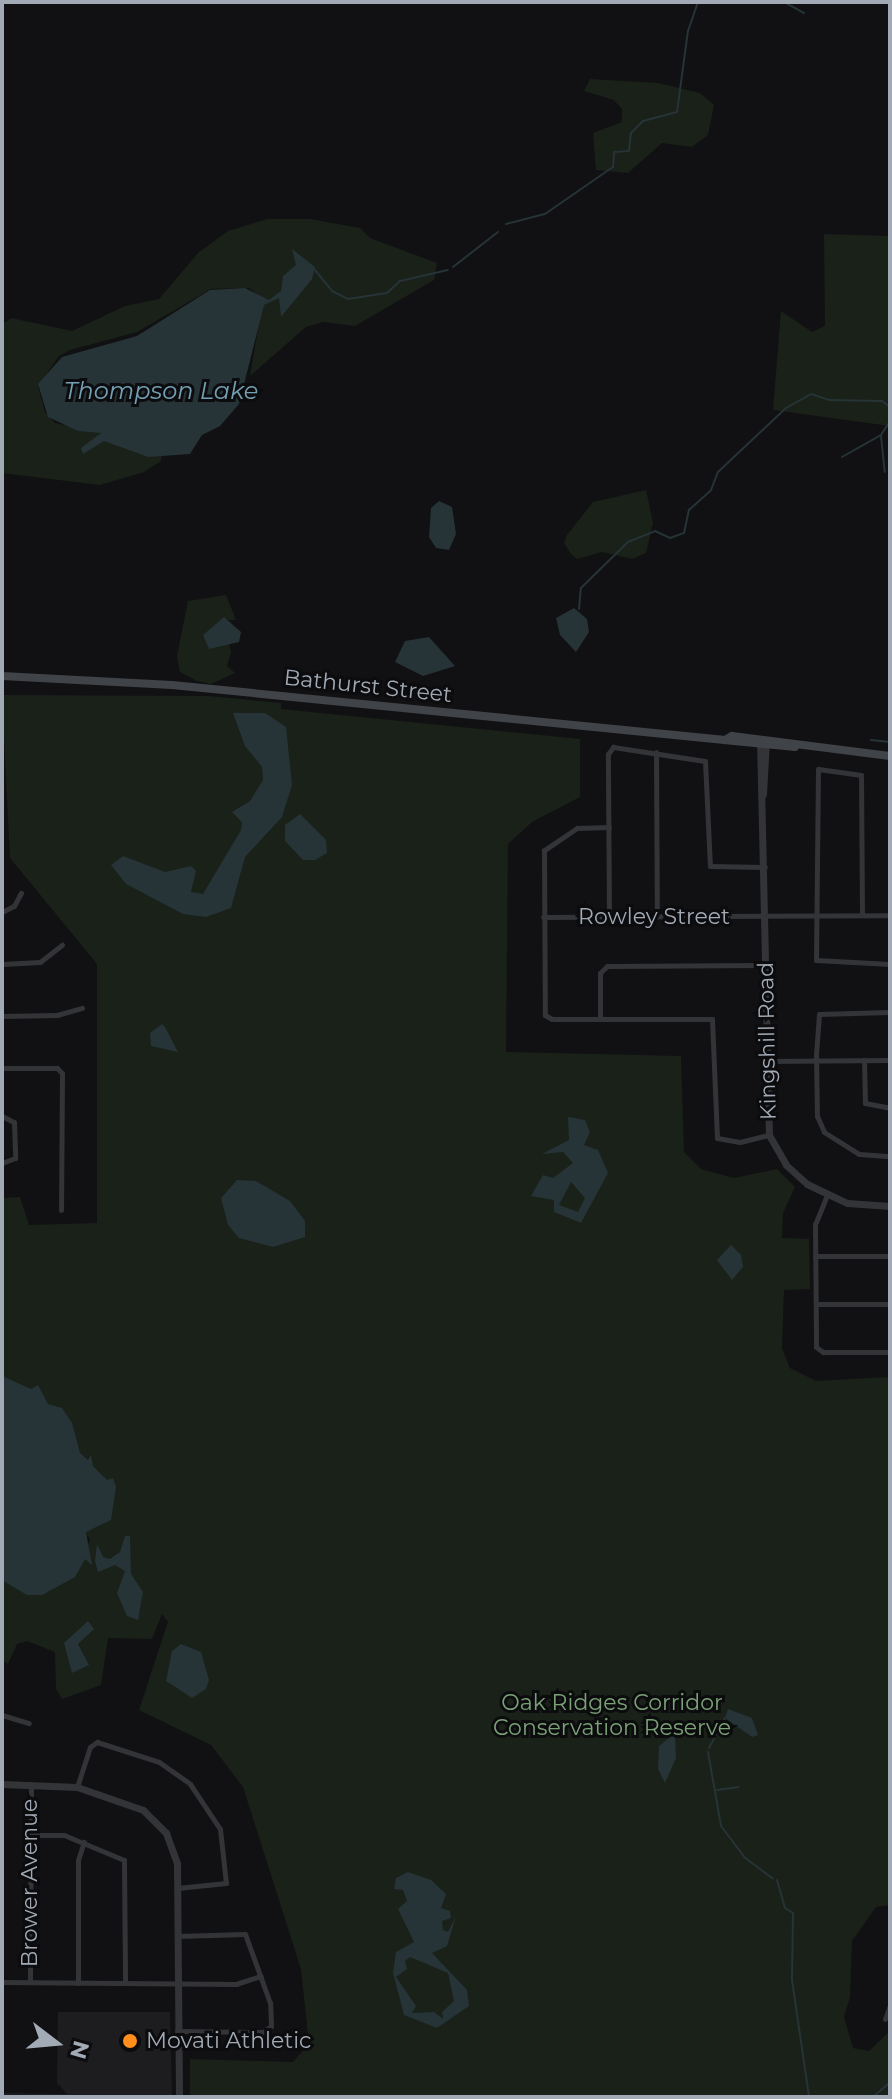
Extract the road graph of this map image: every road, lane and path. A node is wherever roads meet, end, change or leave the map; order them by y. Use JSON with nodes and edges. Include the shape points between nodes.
{"nodes":[{"id":1,"x":3,"y":679,"type":"edge"},
{"id":2,"x":763,"y":743,"type":"junction"},
{"id":3,"x":656,"y":752,"type":"junction"},
{"id":4,"x":890,"y":756,"type":"edge"},
{"id":5,"x":609,"y":827,"type":"junction"},
{"id":6,"x":765,"y":867,"type":"junction"},
{"id":7,"x":21,"y":893,"type":"dead end"},
{"id":8,"x":2,"y":912,"type":"edge"},
{"id":9,"x":862,"y":915,"type":"junction"},
{"id":10,"x":890,"y":915,"type":"edge"},
{"id":11,"x":765,"y":916,"type":"junction"},
{"id":12,"x":815,"y":916,"type":"junction"},
{"id":13,"x":543,"y":917,"type":"junction"},
{"id":14,"x":609,"y":917,"type":"junction"},
{"id":15,"x":657,"y":917,"type":"junction"},
{"id":16,"x":62,"y":945,"type":"dead end"},
{"id":17,"x":2,"y":964,"type":"edge"},
{"id":18,"x":890,"y":964,"type":"edge"},
{"id":19,"x":765,"y":965,"type":"junction"},
{"id":20,"x":82,"y":1008,"type":"dead end"},
{"id":21,"x":890,"y":1012,"type":"edge"},
{"id":22,"x":2,"y":1016,"type":"edge"},
{"id":23,"x":600,"y":1019,"type":"junction"},
{"id":24,"x":864,"y":1060,"type":"junction"},
{"id":25,"x":890,"y":1060,"type":"edge"},
{"id":26,"x":766,"y":1061,"type":"junction"},
{"id":27,"x":816,"y":1061,"type":"junction"},
{"id":28,"x":2,"y":1068,"type":"edge"},
{"id":29,"x":890,"y":1108,"type":"edge"},
{"id":30,"x":2,"y":1116,"type":"edge"},
{"id":31,"x":769,"y":1135,"type":"junction"},
{"id":32,"x":890,"y":1156,"type":"edge"},
{"id":33,"x":2,"y":1163,"type":"edge"},
{"id":34,"x":827,"y":1195,"type":"junction"},
{"id":35,"x":890,"y":1206,"type":"edge"},
{"id":36,"x":61,"y":1210,"type":"dead end"},
{"id":37,"x":815,"y":1256,"type":"junction"},
{"id":38,"x":890,"y":1256,"type":"edge"},
{"id":39,"x":816,"y":1304,"type":"junction"},
{"id":40,"x":890,"y":1304,"type":"edge"},
{"id":41,"x":890,"y":1352,"type":"edge"},
{"id":42,"x":2,"y":1715,"type":"edge"},
{"id":43,"x":29,"y":1723,"type":"dead end"},
{"id":44,"x":2,"y":1784,"type":"edge"},
{"id":45,"x":31,"y":1784,"type":"junction"},
{"id":46,"x":77,"y":1787,"type":"junction"},
{"id":47,"x":30,"y":1835,"type":"junction"},
{"id":48,"x":84,"y":1842,"type":"junction"},
{"id":49,"x":177,"y":1888,"type":"junction"},
{"id":50,"x":176,"y":1936,"type":"junction"},
{"id":51,"x":261,"y":1976,"type":"junction"},
{"id":52,"x":2,"y":1982,"type":"edge"},
{"id":53,"x":30,"y":1982,"type":"junction"},
{"id":54,"x":78,"y":1983,"type":"junction"},
{"id":55,"x":125,"y":1983,"type":"junction"},
{"id":56,"x":176,"y":1983,"type":"junction"},
{"id":57,"x":890,"y":2005,"type":"edge"},
{"id":58,"x":885,"y":2019,"type":"dead end"},
{"id":59,"x":176,"y":2031,"type":"junction"},
{"id":60,"x":179,"y":2097,"type":"edge"}],
"edges":[{"from":1,"to":2,"type":"main road","name":"Bathurst Street","via":[[172,685]]},
{"from":2,"to":4,"type":"main road","name":"Bathurst Street"},
{"from":2,"to":6,"type":"street","name":"Kingshill Road"},
{"from":3,"to":5,"type":"street","via":[[609,750]]},
{"from":3,"to":6,"type":"street","via":[[706,762],[710,866]]},
{"from":3,"to":15,"type":"street"},
{"from":5,"to":13,"type":"street","via":[[577,828],[547,845]]},
{"from":5,"to":14,"type":"street"},
{"from":6,"to":11,"type":"street","name":"Kingshill Road"},
{"from":7,"to":8,"type":"street","via":[[11,909]]},
{"from":9,"to":10,"type":"street","name":"Rowley Street"},
{"from":9,"to":12,"type":"street","name":"Rowley Street"},
{"from":9,"to":12,"type":"street","via":[[861,777],[854,771],[820,768],[814,773]]},
{"from":11,"to":12,"type":"street","name":"Rowley Street"},
{"from":11,"to":15,"type":"street","name":"Rowley Street"},
{"from":11,"to":19,"type":"street","name":"Kingshill Road"},
{"from":12,"to":18,"type":"street","via":[[817,962]]},
{"from":13,"to":14,"type":"street","name":"Rowley Street"},
{"from":13,"to":23,"type":"street","via":[[545,1015]]},
{"from":14,"to":15,"type":"street","name":"Rowley Street"},
{"from":16,"to":17,"type":"street","via":[[40,962]]},
{"from":19,"to":23,"type":"street","via":[[602,968]]},
{"from":19,"to":26,"type":"street","name":"Kingshill Road"},
{"from":20,"to":22,"type":"street","via":[[57,1015]]},
{"from":21,"to":27,"type":"street","via":[[819,1014]]},
{"from":23,"to":31,"type":"street","via":[[714,1020],[717,1138],[740,1142]]},
{"from":24,"to":25,"type":"street"},
{"from":24,"to":27,"type":"street"},
{"from":24,"to":29,"type":"street","via":[[865,1103]]},
{"from":26,"to":27,"type":"street"},
{"from":26,"to":31,"type":"street","name":"Kingshill Road"},
{"from":27,"to":32,"type":"street","via":[[817,1116],[824,1132],[859,1154]]},
{"from":28,"to":36,"type":"street","via":[[57,1068],[62,1073]]},
{"from":30,"to":33,"type":"street","via":[[14,1122],[15,1158]]},
{"from":31,"to":34,"type":"street","name":"Kingshill Road","via":[[791,1171]]},
{"from":34,"to":35,"type":"street","name":"Kingshill Road","via":[[855,1205]]},
{"from":34,"to":37,"type":"street","via":[[816,1218]]},
{"from":37,"to":38,"type":"street"},
{"from":37,"to":39,"type":"street"},
{"from":39,"to":40,"type":"street"},
{"from":39,"to":41,"type":"street","via":[[820,1351]]},
{"from":42,"to":43,"type":"street"},
{"from":44,"to":45,"type":"street"},
{"from":45,"to":46,"type":"street"},
{"from":45,"to":47,"type":"street","name":"Brower Avenue"},
{"from":46,"to":49,"type":"street","via":[[136,1807],[157,1821],[173,1846]]},
{"from":46,"to":49,"type":"street","via":[[97,1742],[159,1762],[190,1784],[220,1829],[226,1883]]},
{"from":47,"to":48,"type":"street","via":[[64,1835]]},
{"from":47,"to":53,"type":"street","name":"Brower Avenue"},
{"from":48,"to":54,"type":"street","via":[[78,1860]]},
{"from":48,"to":55,"type":"street","via":[[115,1852],[126,1864]]},
{"from":49,"to":50,"type":"street"},
{"from":50,"to":51,"type":"street","via":[[245,1934]]},
{"from":50,"to":56,"type":"street"},
{"from":51,"to":56,"type":"street","via":[[236,1984]]},
{"from":51,"to":59,"type":"street","via":[[270,2007],[268,2031]]},
{"from":52,"to":53,"type":"street"},
{"from":53,"to":54,"type":"street"},
{"from":54,"to":55,"type":"street"},
{"from":55,"to":56,"type":"street"},
{"from":56,"to":59,"type":"street"},
{"from":57,"to":58,"type":"street"},
{"from":59,"to":60,"type":"street"}]}
